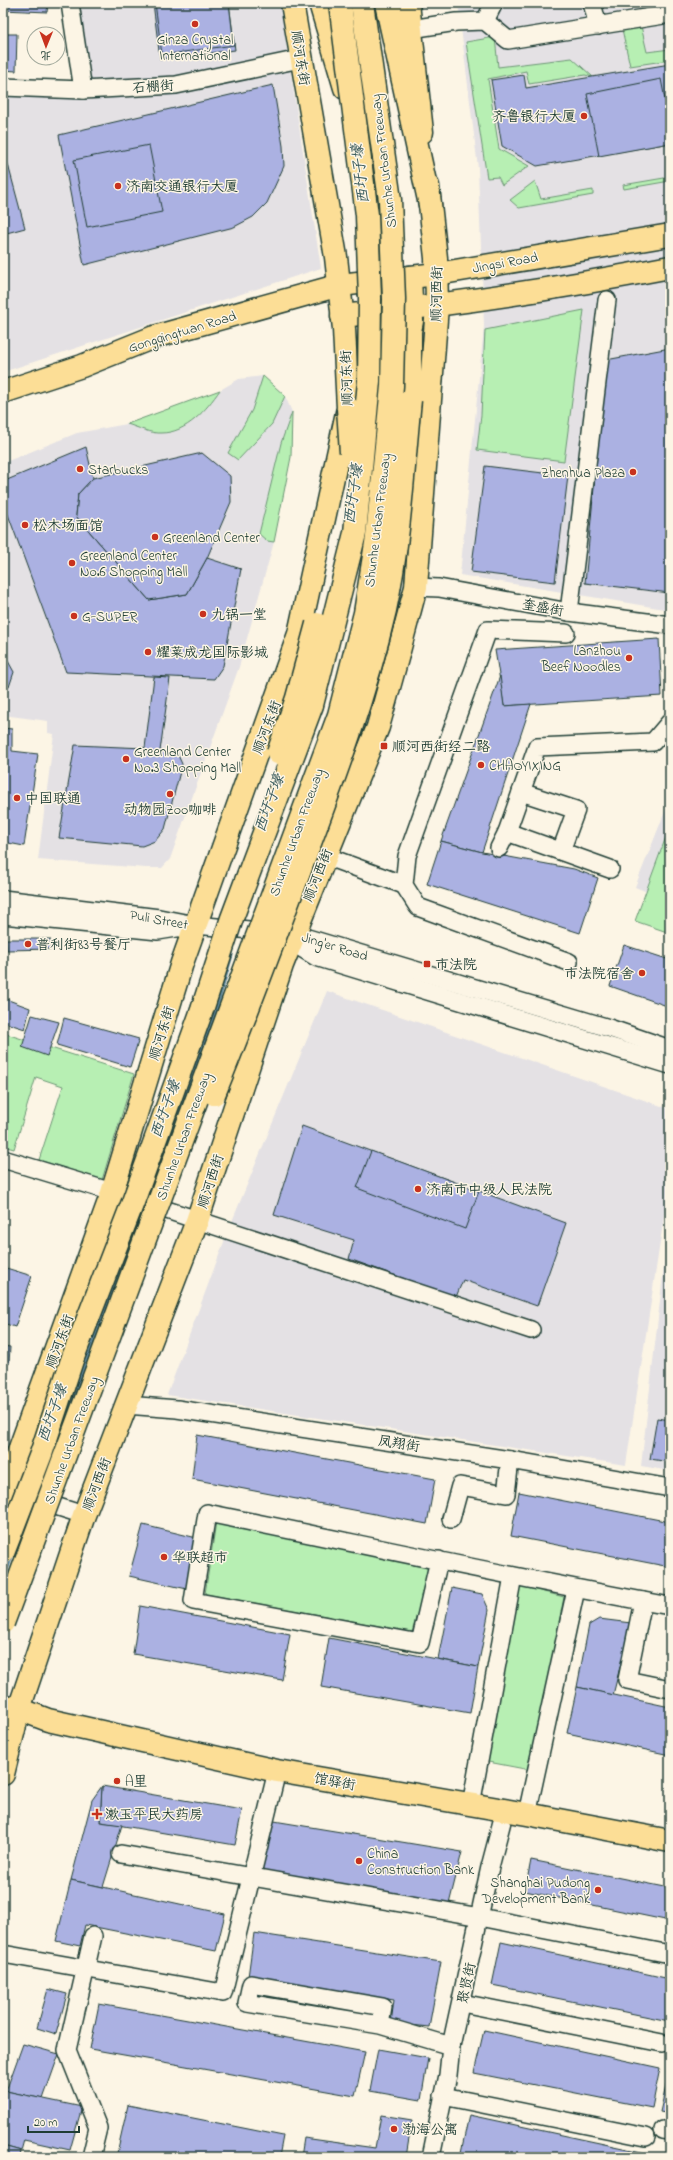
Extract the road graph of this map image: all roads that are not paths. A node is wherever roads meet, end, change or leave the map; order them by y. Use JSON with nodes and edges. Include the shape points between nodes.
{"nodes":[{"id":1,"x":70,"y":3,"type":"edge"},
{"id":2,"x":292,"y":3,"type":"edge"},
{"id":3,"x":320,"y":3,"type":"edge"},
{"id":4,"x":340,"y":3,"type":"edge"},
{"id":5,"x":362,"y":3,"type":"edge"},
{"id":6,"x":386,"y":3,"type":"edge"},
{"id":7,"x":408,"y":3,"type":"edge"},
{"id":8,"x":494,"y":3,"type":"edge"},
{"id":9,"x":592,"y":3,"type":"edge"},
{"id":10,"x":670,"y":14,"type":"edge"},
{"id":11,"x":485,"y":21,"type":"junction"},
{"id":12,"x":598,"y":26,"type":"junction"},
{"id":13,"x":411,"y":29,"type":"junction"},
{"id":14,"x":300,"y":59,"type":"junction"},
{"id":15,"x":3,"y":87,"type":"edge"},
{"id":16,"x":83,"y":90,"type":"junction"},
{"id":17,"x":357,"y":127,"type":"junction"},
{"id":18,"x":430,"y":205,"type":"junction"},
{"id":19,"x":670,"y":234,"type":"edge"},
{"id":20,"x":670,"y":267,"type":"edge"},
{"id":21,"x":437,"y":274,"type":"junction"},
{"id":22,"x":406,"y":277,"type":"junction"},
{"id":23,"x":340,"y":285,"type":"junction"},
{"id":24,"x":607,"y":300,"type":"dead end"},
{"id":25,"x":437,"y":306,"type":"junction"},
{"id":26,"x":412,"y":309,"type":"junction"},
{"id":27,"x":342,"y":316,"type":"junction"},
{"id":28,"x":3,"y":392,"type":"edge"},
{"id":29,"x":410,"y":400,"type":"junction"},
{"id":30,"x":348,"y":408,"type":"junction"},
{"id":31,"x":416,"y":587,"type":"junction"},
{"id":32,"x":569,"y":612,"type":"junction"},
{"id":33,"x":670,"y":625,"type":"edge"},
{"id":34,"x":566,"y":633,"type":"dead end"},
{"id":35,"x":670,"y":722,"type":"edge"},
{"id":36,"x":521,"y":792,"type":"junction"},
{"id":37,"x":507,"y":832,"type":"junction"},
{"id":38,"x":499,"y":848,"type":"dead end"},
{"id":39,"x":561,"y":851,"type":"junction"},
{"id":40,"x":325,"y":856,"type":"junction"},
{"id":41,"x":610,"y":869,"type":"dead end"},
{"id":42,"x":404,"y":884,"type":"junction"},
{"id":43,"x":3,"y":899,"type":"edge"},
{"id":44,"x":3,"y":915,"type":"edge"},
{"id":45,"x":195,"y":925,"type":"junction"},
{"id":46,"x":294,"y":934,"type":"junction"},
{"id":47,"x":569,"y":962,"type":"dead end"},
{"id":48,"x":670,"y":1049,"type":"edge"},
{"id":49,"x":670,"y":1065,"type":"edge"},
{"id":50,"x":3,"y":1159,"type":"edge"},
{"id":51,"x":112,"y":1192,"type":"junction"},
{"id":52,"x":137,"y":1202,"type":"junction"},
{"id":53,"x":197,"y":1221,"type":"junction"},
{"id":54,"x":146,"y":1235,"type":"junction"},
{"id":55,"x":531,"y":1330,"type":"dead end"},
{"id":56,"x":126,"y":1405,"type":"junction"},
{"id":57,"x":510,"y":1460,"type":"junction"},
{"id":58,"x":670,"y":1488,"type":"edge"},
{"id":59,"x":4,"y":1491,"type":"edge"},
{"id":60,"x":84,"y":1515,"type":"junction"},
{"id":61,"x":451,"y":1519,"type":"dead end"},
{"id":62,"x":3,"y":1553,"type":"edge"},
{"id":63,"x":440,"y":1560,"type":"junction"},
{"id":64,"x":513,"y":1576,"type":"junction"},
{"id":65,"x":576,"y":1589,"type":"junction"},
{"id":66,"x":643,"y":1601,"type":"junction"},
{"id":67,"x":670,"y":1606,"type":"edge"},
{"id":68,"x":3,"y":1623,"type":"edge"},
{"id":69,"x":670,"y":1689,"type":"edge"},
{"id":70,"x":11,"y":1708,"type":"edge"},
{"id":71,"x":277,"y":1771,"type":"junction"},
{"id":72,"x":3,"y":1774,"type":"edge"},
{"id":73,"x":472,"y":1805,"type":"junction"},
{"id":74,"x":505,"y":1810,"type":"junction"},
{"id":75,"x":527,"y":1814,"type":"junction"},
{"id":76,"x":670,"y":1841,"type":"edge"},
{"id":77,"x":121,"y":1854,"type":"dead end"},
{"id":78,"x":250,"y":1878,"type":"junction"},
{"id":79,"x":480,"y":1917,"type":"junction"},
{"id":80,"x":94,"y":1936,"type":"dead end"},
{"id":81,"x":3,"y":1954,"type":"edge"},
{"id":82,"x":670,"y":1954,"type":"edge"},
{"id":83,"x":86,"y":1968,"type":"junction"},
{"id":84,"x":462,"y":2003,"type":"junction"},
{"id":85,"x":380,"y":2026,"type":"junction"},
{"id":86,"x":662,"y":2043,"type":"dead end"},
{"id":87,"x":451,"y":2046,"type":"junction"},
{"id":88,"x":443,"y":2096,"type":"junction"},
{"id":89,"x":646,"y":2137,"type":"dead end"},
{"id":90,"x":91,"y":2157,"type":"edge"},
{"id":91,"x":431,"y":2157,"type":"edge"}],
"edges":[{"from":1,"to":16,"type":"street"},
{"from":2,"to":14,"type":"main road","name":"顺河东街"},
{"from":3,"to":17,"type":"main road","bridge":true},
{"from":4,"to":17,"type":"main road","name":"Shunhe Urban Freeway","bridge":true},
{"from":5,"to":54,"type":"main road","name":"Shunhe Urban Freeway","bridge":true,"via":[[390,200],[394,299],[392,386],[377,538],[365,613],[339,715]]},
{"from":6,"to":18,"type":"main road"},
{"from":7,"to":13,"type":"main road","name":"顺河西街"},
{"from":8,"to":11,"type":"street"},
{"from":9,"to":12,"type":"street"},
{"from":10,"to":12,"type":"street"},
{"from":11,"to":12,"type":"street","via":[[508,40]]},
{"from":11,"to":13,"type":"street","via":[[456,22]]},
{"from":13,"to":18,"type":"main road","name":"顺河西街"},
{"from":14,"to":16,"type":"street","name":"石棚街","via":[[176,85]]},
{"from":14,"to":23,"type":"main road","name":"顺河东街"},
{"from":15,"to":16,"type":"street","name":"石棚街"},
{"from":17,"to":52,"type":"main road","name":"Shunhe Urban Freeway","bridge":true,"via":[[367,216],[370,298],[369,381],[355,532],[312,704],[232,918]]},
{"from":18,"to":21,"type":"main road","name":"顺河西街"},
{"from":19,"to":21,"type":"main road","name":"Jingsi Road"},
{"from":20,"to":25,"type":"main road"},
{"from":21,"to":22,"type":"main road","name":"Jingsi Road"},
{"from":21,"to":25,"type":"main road","name":"顺河西街"},
{"from":22,"to":23,"type":"main road","name":"Jingsi Road","bridge":true},
{"from":22,"to":26,"type":"main road","name":"顺河西街"},
{"from":23,"to":27,"type":"main road","name":"顺河东街"},
{"from":23,"to":28,"type":"main road","name":"Gongqingtuan Road","via":[[154,337],[82,366]]},
{"from":24,"to":32,"type":"street"},
{"from":25,"to":26,"type":"main road"},
{"from":25,"to":31,"type":"main road","name":"顺河西街"},
{"from":26,"to":27,"type":"main road"},
{"from":26,"to":29,"type":"main road","name":"顺河西街"},
{"from":27,"to":30,"type":"main road","name":"顺河东街"},
{"from":29,"to":31,"type":"main road","name":"顺河西街","via":[[411,506]]},
{"from":29,"to":54,"type":"main road","bridge":true,"via":[[397,531],[385,608],[352,731],[236,1041],[193,1143]]},
{"from":30,"to":45,"type":"main road","name":"顺河东街","via":[[299,634]]},
{"from":30,"to":52,"type":"main road","bridge":true,"via":[[352,450],[344,519],[297,698],[176,1049]]},
{"from":31,"to":32,"type":"street","name":"奎盛街","via":[[438,588]]},
{"from":31,"to":40,"type":"main road","name":"顺河西街","via":[[378,727]]},
{"from":32,"to":33,"type":"street","name":"奎盛街"},
{"from":34,"to":42,"type":"street","via":[[488,630],[407,856]]},
{"from":35,"to":36,"type":"street","via":[[653,742],[537,747]]},
{"from":36,"to":37,"type":"street"},
{"from":36,"to":39,"type":"street","via":[[576,810]]},
{"from":37,"to":38,"type":"street"},
{"from":37,"to":39,"type":"street"},
{"from":39,"to":41,"type":"street"},
{"from":40,"to":42,"type":"street"},
{"from":40,"to":46,"type":"main road","name":"顺河西街"},
{"from":42,"to":47,"type":"street","via":[[418,907]]},
{"from":43,"to":45,"type":"street","name":"Puli Street","via":[[152,917]]},
{"from":44,"to":45,"type":"street","name":"Puli Street","via":[[158,931]]},
{"from":45,"to":46,"type":"street"},
{"from":45,"to":51,"type":"main road","name":"顺河东街"},
{"from":46,"to":48,"type":"street","name":"Jing'er Road","via":[[609,1028]]},
{"from":46,"to":49,"type":"street","name":"Jing'er Road","via":[[298,946],[316,957]]},
{"from":46,"to":53,"type":"main road","name":"顺河西街"},
{"from":50,"to":51,"type":"street"},
{"from":51,"to":52,"type":"street"},
{"from":51,"to":59,"type":"main road","name":"顺河东街"},
{"from":52,"to":53,"type":"street"},
{"from":52,"to":62,"type":"main road","name":"Shunhe Urban Freeway","bridge":true,"via":[[72,1360],[41,1454]]},
{"from":53,"to":55,"type":"street"},
{"from":53,"to":56,"type":"main road","name":"顺河西街"},
{"from":54,"to":68,"type":"main road","name":"Shunhe Urban Freeway","bridge":true},
{"from":56,"to":57,"type":"street","name":"凤翔街","via":[[177,1409]]},
{"from":56,"to":60,"type":"main road","name":"顺河西街"},
{"from":57,"to":58,"type":"street","name":"凤翔街"},
{"from":57,"to":61,"type":"street","via":[[506,1494],[460,1486]]},
{"from":59,"to":60,"type":"street"},
{"from":60,"to":70,"type":"main road","name":"顺河西街"},
{"from":63,"to":63,"type":"street","via":[[420,1643],[193,1601],[207,1512]]},
{"from":63,"to":64,"type":"street"},
{"from":64,"to":65,"type":"street"},
{"from":64,"to":73,"type":"street"},
{"from":65,"to":66,"type":"street"},
{"from":65,"to":75,"type":"street"},
{"from":66,"to":67,"type":"street"},
{"from":66,"to":69,"type":"street","via":[[627,1680]]},
{"from":70,"to":71,"type":"main road","name":"馆驿街","via":[[48,1720]]},
{"from":70,"to":72,"type":"main road","name":"顺河西街"},
{"from":71,"to":73,"type":"main road","name":"馆驿街"},
{"from":71,"to":78,"type":"street"},
{"from":73,"to":74,"type":"main road","name":"馆驿街"},
{"from":74,"to":75,"type":"main road","name":"馆驿街"},
{"from":74,"to":79,"type":"street","name":"聚贤街"},
{"from":75,"to":76,"type":"main road","name":"馆驿街"},
{"from":77,"to":78,"type":"street"},
{"from":78,"to":79,"type":"street"},
{"from":78,"to":83,"type":"street","via":[[223,1993]]},
{"from":79,"to":82,"type":"street"},
{"from":79,"to":84,"type":"street","name":"聚贤街"},
{"from":80,"to":83,"type":"street"},
{"from":81,"to":83,"type":"street"},
{"from":83,"to":90,"type":"street","via":[[67,2050],[98,2128]]},
{"from":84,"to":86,"type":"street"},
{"from":84,"to":87,"type":"street","name":"聚贤街"},
{"from":85,"to":85,"type":"street","via":[[247,2003],[251,1984],[382,2007]]},
{"from":85,"to":87,"type":"street"},
{"from":87,"to":88,"type":"street","name":"聚贤街"},
{"from":88,"to":89,"type":"street"},
{"from":88,"to":91,"type":"street","name":"聚贤街"}]}
